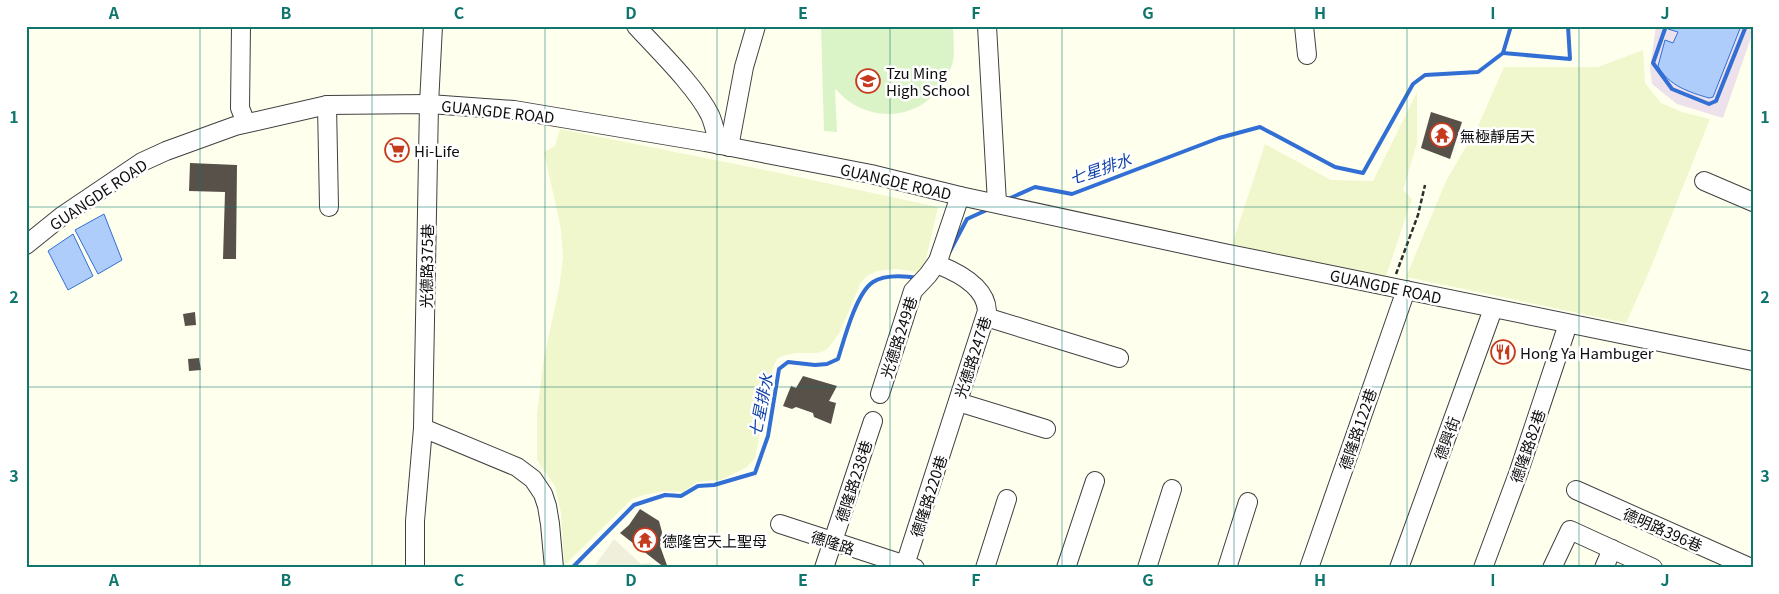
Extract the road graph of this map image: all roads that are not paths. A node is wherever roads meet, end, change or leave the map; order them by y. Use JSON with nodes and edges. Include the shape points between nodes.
{"nodes":[{"id":1,"x":241,"y":26,"type":"edge"},
{"id":2,"x":433,"y":26,"type":"edge"},
{"id":3,"x":636,"y":26,"type":"edge"},
{"id":4,"x":756,"y":26,"type":"edge"},
{"id":5,"x":987,"y":26,"type":"edge"},
{"id":6,"x":1304,"y":26,"type":"edge"},
{"id":7,"x":1307,"y":55,"type":"dead end"},
{"id":8,"x":429,"y":104,"type":"junction"},
{"id":9,"x":327,"y":105,"type":"junction"},
{"id":10,"x":246,"y":123,"type":"junction"},
{"id":11,"x":724,"y":146,"type":"junction"},
{"id":12,"x":1704,"y":181,"type":"dead end"},
{"id":13,"x":960,"y":196,"type":"junction"},
{"id":14,"x":1753,"y":202,"type":"edge"},
{"id":15,"x":997,"y":203,"type":"junction"},
{"id":16,"x":329,"y":207,"type":"dead end"},
{"id":17,"x":26,"y":245,"type":"edge"},
{"id":18,"x":937,"y":270,"type":"junction"},
{"id":19,"x":1398,"y":288,"type":"junction"},
{"id":20,"x":1493,"y":309,"type":"junction"},
{"id":21,"x":986,"y":317,"type":"junction"},
{"id":22,"x":1568,"y":324,"type":"junction"},
{"id":23,"x":1120,"y":358,"type":"dead end"},
{"id":24,"x":1753,"y":361,"type":"edge"},
{"id":25,"x":880,"y":394,"type":"dead end"},
{"id":26,"x":958,"y":402,"type":"junction"},
{"id":27,"x":873,"y":421,"type":"dead end"},
{"id":28,"x":423,"y":428,"type":"junction"},
{"id":29,"x":950,"y":428,"type":"joint"},
{"id":30,"x":1046,"y":429,"type":"dead end"},
{"id":31,"x":1095,"y":481,"type":"dead end"},
{"id":32,"x":1172,"y":489,"type":"dead end"},
{"id":33,"x":1576,"y":490,"type":"dead end"},
{"id":34,"x":1006,"y":499,"type":"dead end"},
{"id":35,"x":1248,"y":502,"type":"dead end"},
{"id":36,"x":780,"y":524,"type":"dead end"},
{"id":37,"x":833,"y":542,"type":"junction"},
{"id":38,"x":1612,"y":550,"type":"junction"},
{"id":39,"x":908,"y":567,"type":"edge"},
{"id":40,"x":415,"y":568,"type":"edge"},
{"id":41,"x":554,"y":568,"type":"edge"},
{"id":42,"x":824,"y":568,"type":"edge"},
{"id":43,"x":984,"y":568,"type":"edge"},
{"id":44,"x":1066,"y":568,"type":"edge"},
{"id":45,"x":1147,"y":568,"type":"edge"},
{"id":46,"x":1227,"y":568,"type":"edge"},
{"id":47,"x":1308,"y":568,"type":"edge"},
{"id":48,"x":1399,"y":568,"type":"edge"},
{"id":49,"x":1483,"y":568,"type":"edge"},
{"id":50,"x":1552,"y":568,"type":"edge"},
{"id":51,"x":1604,"y":568,"type":"edge"},
{"id":52,"x":1653,"y":568,"type":"edge"},
{"id":53,"x":1751,"y":568,"type":"edge"}],
"edges":[{"from":1,"to":10,"type":"street","via":[[240,108]]},
{"from":2,"to":8,"type":"street","name":"光德路375巷"},
{"from":3,"to":11,"type":"street","via":[[698,98]]},
{"from":4,"to":11,"type":"street"},
{"from":5,"to":15,"type":"street"},
{"from":6,"to":7,"type":"street"},
{"from":8,"to":9,"type":"street","name":"GUANGDE ROAD"},
{"from":8,"to":11,"type":"street","name":"GUANGDE ROAD","via":[[514,110]]},
{"from":8,"to":28,"type":"street","name":"光德路375巷"},
{"from":9,"to":10,"type":"street","name":"GUANGDE ROAD"},
{"from":9,"to":16,"type":"street"},
{"from":10,"to":17,"type":"street","name":"GUANGDE ROAD","via":[[166,150],[142,162],[62,216]]},
{"from":11,"to":13,"type":"street","name":"GUANGDE ROAD","via":[[871,174]]},
{"from":12,"to":14,"type":"street"},
{"from":13,"to":15,"type":"street","name":"GUANGDE ROAD"},
{"from":13,"to":18,"type":"street"},
{"from":15,"to":19,"type":"street","name":"GUANGDE ROAD"},
{"from":18,"to":21,"type":"street","name":"光德路247巷","via":[[975,286],[987,306]]},
{"from":18,"to":25,"type":"street","name":"光德路249巷","via":[[913,291]]},
{"from":19,"to":20,"type":"street","name":"GUANGDE ROAD"},
{"from":19,"to":47,"type":"street","name":"德隆路122巷"},
{"from":20,"to":22,"type":"street","name":"GUANGDE ROAD"},
{"from":20,"to":48,"type":"street","name":"德興街"},
{"from":21,"to":23,"type":"street"},
{"from":21,"to":26,"type":"street","name":"光德路247巷"},
{"from":22,"to":24,"type":"street","name":"GUANGDE ROAD"},
{"from":22,"to":49,"type":"street","name":"德隆路82巷"},
{"from":26,"to":29,"type":"street","name":"光德路247巷"},
{"from":26,"to":30,"type":"street"},
{"from":27,"to":37,"type":"street","name":"德隆路238巷"},
{"from":28,"to":40,"type":"street","name":"光德路375巷"},
{"from":28,"to":41,"type":"street","via":[[517,467],[533,479],[543,494],[546,506]]},
{"from":29,"to":39,"type":"street","name":"德隆路220巷"},
{"from":31,"to":44,"type":"street"},
{"from":32,"to":45,"type":"street"},
{"from":33,"to":53,"type":"street","name":"德明路396巷"},
{"from":34,"to":43,"type":"street"},
{"from":35,"to":46,"type":"street"},
{"from":36,"to":37,"type":"street","name":"德隆路"},
{"from":37,"to":39,"type":"street","name":"德隆路"},
{"from":37,"to":42,"type":"street","name":"德隆路238巷"},
{"from":38,"to":50,"type":"street","via":[[1570,530]]},
{"from":38,"to":51,"type":"street"},
{"from":38,"to":52,"type":"street"}]}
